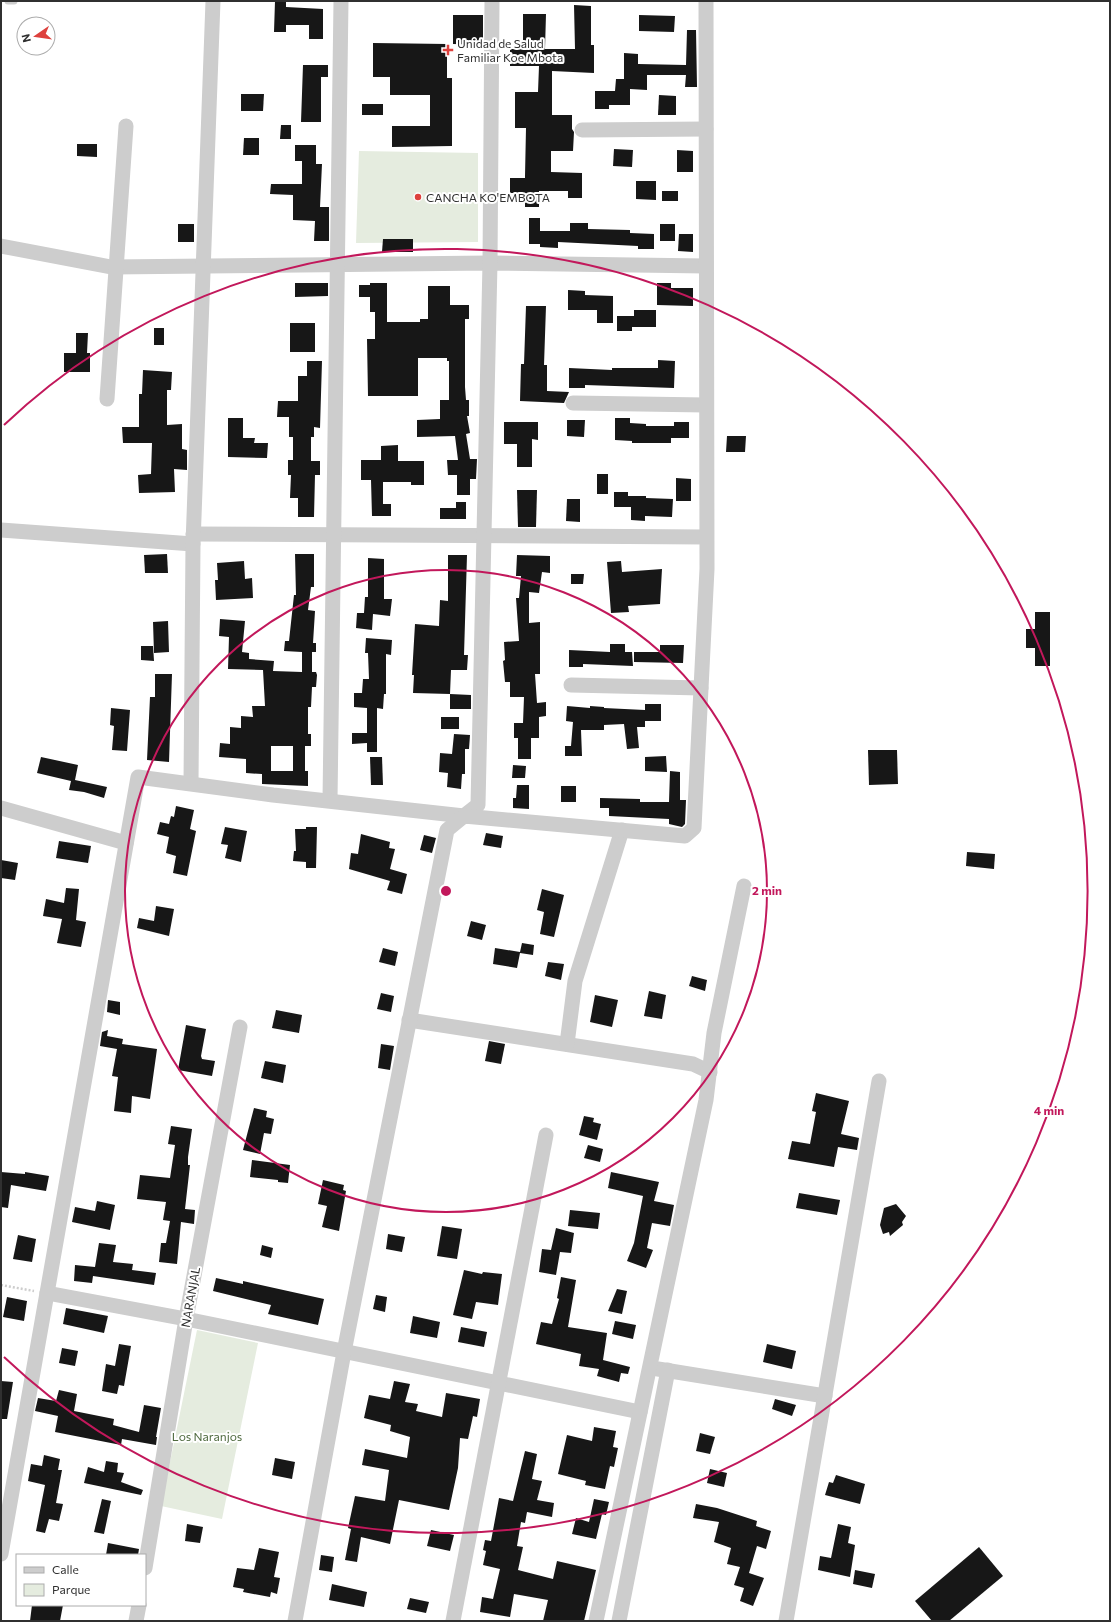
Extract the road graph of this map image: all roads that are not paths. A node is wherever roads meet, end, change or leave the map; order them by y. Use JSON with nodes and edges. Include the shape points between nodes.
{"nodes":[{"id":1,"x":8,"y":1,"type":"edge"},
{"id":2,"x":14,"y":1,"type":"edge"},
{"id":3,"x":213,"y":1,"type":"edge"},
{"id":4,"x":341,"y":1,"type":"edge"},
{"id":5,"x":492,"y":1,"type":"edge"},
{"id":6,"x":706,"y":1,"type":"edge"},
{"id":7,"x":126,"y":126,"type":"dead end"},
{"id":8,"x":706,"y":129,"type":"junction"},
{"id":9,"x":582,"y":130,"type":"dead end"},
{"id":10,"x":1,"y":246,"type":"edge"},
{"id":11,"x":490,"y":263,"type":"junction"},
{"id":12,"x":338,"y":265,"type":"junction"},
{"id":13,"x":116,"y":266,"type":"junction"},
{"id":14,"x":202,"y":266,"type":"junction"},
{"id":15,"x":706,"y":266,"type":"junction"},
{"id":16,"x":107,"y":399,"type":"dead end"},
{"id":17,"x":573,"y":403,"type":"dead end"},
{"id":18,"x":706,"y":404,"type":"junction"},
{"id":19,"x":1,"y":530,"type":"edge"},
{"id":20,"x":334,"y":535,"type":"junction"},
{"id":21,"x":485,"y":536,"type":"junction"},
{"id":22,"x":706,"y":537,"type":"junction"},
{"id":23,"x":193,"y":539,"type":"junction"},
{"id":24,"x":572,"y":685,"type":"dead end"},
{"id":25,"x":701,"y":688,"type":"junction"},
{"id":26,"x":191,"y":783,"type":"junction"},
{"id":27,"x":330,"y":800,"type":"junction"},
{"id":28,"x":1,"y":808,"type":"edge"},
{"id":29,"x":464,"y":816,"type":"junction"},
{"id":30,"x":622,"y":830,"type":"junction"},
{"id":31,"x":126,"y":842,"type":"junction"},
{"id":32,"x":744,"y":886,"type":"dead end"},
{"id":33,"x":409,"y":1020,"type":"junction"},
{"id":34,"x":240,"y":1027,"type":"dead end"},
{"id":35,"x":567,"y":1044,"type":"junction"},
{"id":36,"x":710,"y":1072,"type":"junction"},
{"id":37,"x":879,"y":1081,"type":"dead end"},
{"id":38,"x":546,"y":1135,"type":"dead end"},
{"id":39,"x":47,"y":1293,"type":"junction"},
{"id":40,"x":186,"y":1319,"type":"junction"},
{"id":41,"x":344,"y":1352,"type":"junction"},
{"id":42,"x":649,"y":1367,"type":"junction"},
{"id":43,"x":668,"y":1370,"type":"junction"},
{"id":44,"x":498,"y":1384,"type":"junction"},
{"id":45,"x":825,"y":1396,"type":"junction"},
{"id":46,"x":640,"y":1412,"type":"junction"},
{"id":47,"x":1,"y":1554,"type":"edge"},
{"id":48,"x":146,"y":1562,"type":"edge"},
{"id":49,"x":139,"y":1606,"type":"edge"},
{"id":50,"x":136,"y":1621,"type":"edge"},
{"id":51,"x":295,"y":1621,"type":"edge"},
{"id":52,"x":453,"y":1621,"type":"edge"},
{"id":53,"x":596,"y":1621,"type":"edge"},
{"id":54,"x":619,"y":1621,"type":"edge"},
{"id":55,"x":786,"y":1621,"type":"edge"}],
"edges":[{"from":1,"to":2,"type":"lane"},
{"from":3,"to":14,"type":"street"},
{"from":4,"to":12,"type":"street"},
{"from":5,"to":11,"type":"street"},
{"from":6,"to":8,"type":"street"},
{"from":7,"to":13,"type":"street"},
{"from":8,"to":9,"type":"street"},
{"from":8,"to":15,"type":"street"},
{"from":10,"to":13,"type":"street"},
{"from":11,"to":12,"type":"street"},
{"from":11,"to":15,"type":"street"},
{"from":11,"to":21,"type":"street"},
{"from":12,"to":14,"type":"street"},
{"from":12,"to":20,"type":"street"},
{"from":13,"to":14,"type":"street"},
{"from":13,"to":16,"type":"street"},
{"from":14,"to":23,"type":"street"},
{"from":15,"to":18,"type":"street"},
{"from":17,"to":18,"type":"street"},
{"from":18,"to":22,"type":"street"},
{"from":19,"to":23,"type":"street"},
{"from":20,"to":21,"type":"street"},
{"from":20,"to":23,"type":"street"},
{"from":20,"to":27,"type":"street"},
{"from":21,"to":22,"type":"street"},
{"from":21,"to":29,"type":"street","via":[[478,805]]},
{"from":22,"to":25,"type":"street","via":[[707,569]]},
{"from":23,"to":26,"type":"street"},
{"from":24,"to":25,"type":"street"},
{"from":25,"to":30,"type":"street","via":[[694,828],[685,836]]},
{"from":26,"to":27,"type":"street"},
{"from":26,"to":31,"type":"street","via":[[138,777]]},
{"from":27,"to":29,"type":"street"},
{"from":28,"to":31,"type":"street"},
{"from":29,"to":30,"type":"street"},
{"from":29,"to":33,"type":"street","via":[[447,830]]},
{"from":30,"to":35,"type":"street","via":[[575,981]]},
{"from":31,"to":39,"type":"street"},
{"from":32,"to":36,"type":"street","via":[[714,1033]]},
{"from":33,"to":35,"type":"street"},
{"from":33,"to":41,"type":"street"},
{"from":34,"to":40,"type":"street","name":"NARANJAL"},
{"from":35,"to":36,"type":"street","via":[[693,1064]]},
{"from":36,"to":42,"type":"street"},
{"from":37,"to":45,"type":"street"},
{"from":38,"to":44,"type":"street"},
{"from":39,"to":40,"type":"street"},
{"from":39,"to":47,"type":"street"},
{"from":40,"to":41,"type":"street"},
{"from":40,"to":48,"type":"street","name":"NARANJAL"},
{"from":41,"to":44,"type":"street"},
{"from":41,"to":51,"type":"street"},
{"from":42,"to":43,"type":"street"},
{"from":42,"to":46,"type":"street"},
{"from":43,"to":45,"type":"street"},
{"from":43,"to":54,"type":"street"},
{"from":44,"to":46,"type":"street"},
{"from":44,"to":52,"type":"street"},
{"from":45,"to":55,"type":"street"},
{"from":46,"to":53,"type":"street"},
{"from":49,"to":50,"type":"street"}]}
